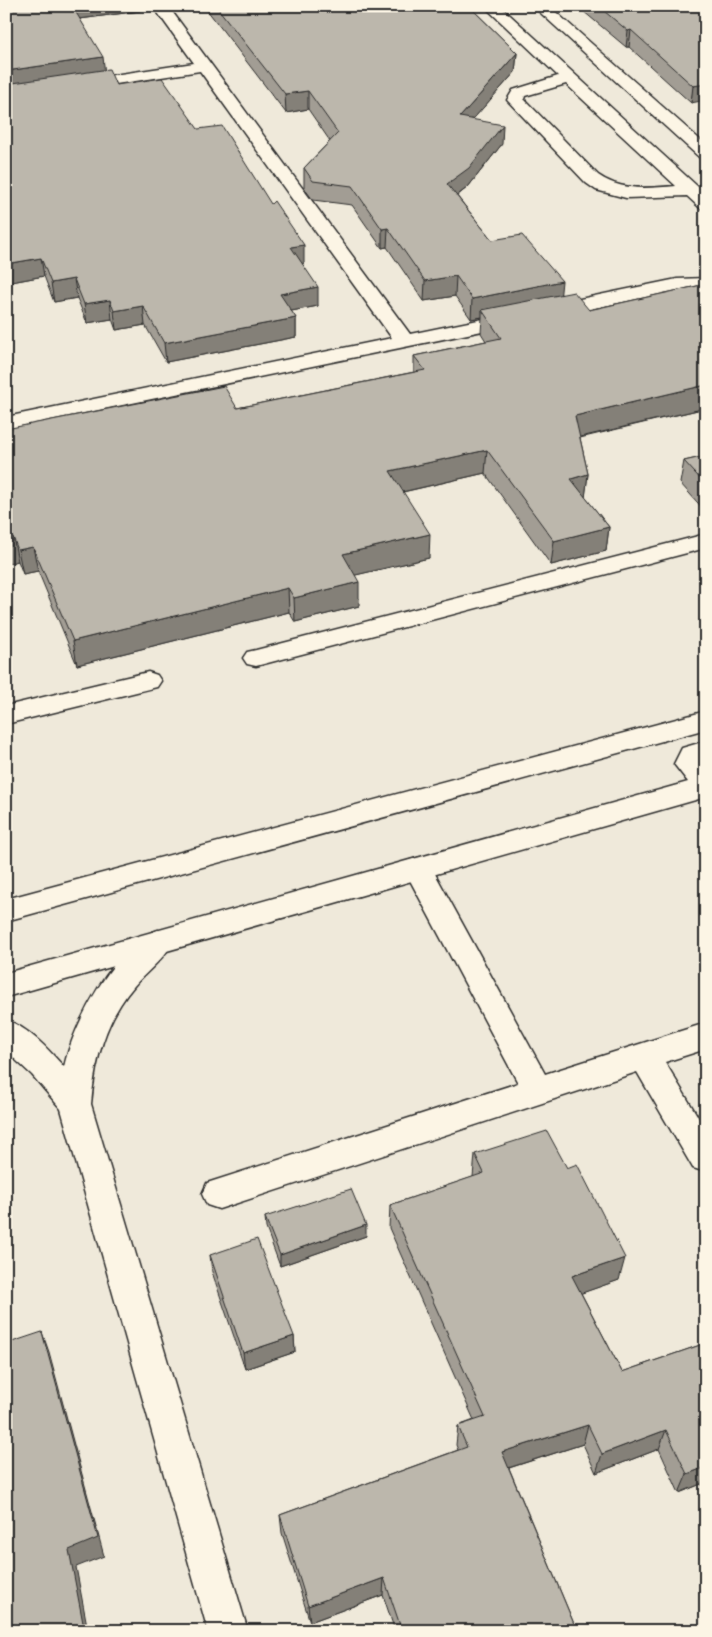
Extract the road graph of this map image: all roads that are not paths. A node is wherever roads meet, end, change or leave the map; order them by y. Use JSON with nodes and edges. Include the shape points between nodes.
{"nodes":[{"id":1,"x":160,"y":6,"type":"edge"},
{"id":2,"x":491,"y":6,"type":"edge"},
{"id":3,"x":540,"y":6,"type":"edge"},
{"id":4,"x":204,"y":66,"type":"junction"},
{"id":5,"x":569,"y":78,"type":"junction"},
{"id":6,"x":6,"y":96,"type":"edge"},
{"id":7,"x":678,"y":129,"type":"junction"},
{"id":8,"x":706,"y":133,"type":"edge"},
{"id":9,"x":706,"y":154,"type":"edge"},
{"id":10,"x":691,"y":190,"type":"junction"},
{"id":11,"x":706,"y":204,"type":"edge"},
{"id":12,"x":706,"y":271,"type":"edge"},
{"id":13,"x":706,"y":284,"type":"edge"},
{"id":14,"x":677,"y":286,"type":"junction"},
{"id":15,"x":404,"y":341,"type":"junction"},
{"id":16,"x":6,"y":423,"type":"edge"},
{"id":17,"x":706,"y":541,"type":"edge"},
{"id":18,"x":256,"y":658,"type":"dead end"},
{"id":19,"x":148,"y":681,"type":"dead end"},
{"id":20,"x":6,"y":715,"type":"edge"},
{"id":21,"x":706,"y":720,"type":"edge"},
{"id":22,"x":706,"y":750,"type":"edge"},
{"id":23,"x":706,"y":780,"type":"edge"},
{"id":24,"x":706,"y":787,"type":"edge"},
{"id":25,"x":418,"y":869,"type":"junction"},
{"id":26,"x":6,"y":910,"type":"edge"},
{"id":27,"x":158,"y":942,"type":"junction"},
{"id":28,"x":6,"y":986,"type":"edge"},
{"id":29,"x":6,"y":1033,"type":"edge"},
{"id":30,"x":706,"y":1036,"type":"edge"},
{"id":31,"x":644,"y":1056,"type":"junction"},
{"id":32,"x":538,"y":1091,"type":"junction"},
{"id":33,"x":75,"y":1104,"type":"junction"},
{"id":34,"x":705,"y":1158,"type":"edge"},
{"id":35,"x":220,"y":1194,"type":"dead end"},
{"id":36,"x":228,"y":1631,"type":"edge"}],
"edges":[{"from":1,"to":4,"type":"street"},
{"from":2,"to":5,"type":"street"},
{"from":3,"to":7,"type":"street"},
{"from":4,"to":6,"type":"street"},
{"from":4,"to":15,"type":"street"},
{"from":5,"to":10,"type":"street"},
{"from":5,"to":10,"type":"street","via":[[519,93],[515,100],[592,179],[602,187],[618,192]]},
{"from":7,"to":8,"type":"street"},
{"from":7,"to":9,"type":"street"},
{"from":10,"to":11,"type":"street"},
{"from":12,"to":14,"type":"street"},
{"from":13,"to":14,"type":"street"},
{"from":14,"to":15,"type":"street"},
{"from":15,"to":16,"type":"street"},
{"from":17,"to":18,"type":"street"},
{"from":19,"to":20,"type":"street"},
{"from":21,"to":26,"type":"street"},
{"from":22,"to":23,"type":"street","via":[[691,755],[687,764]]},
{"from":24,"to":25,"type":"street"},
{"from":25,"to":27,"type":"street"},
{"from":25,"to":32,"type":"street"},
{"from":27,"to":28,"type":"street"},
{"from":27,"to":33,"type":"street","via":[[134,964],[97,1014],[77,1073]]},
{"from":29,"to":33,"type":"street","via":[[32,1052],[56,1077]]},
{"from":30,"to":31,"type":"street"},
{"from":31,"to":32,"type":"street"},
{"from":31,"to":34,"type":"street"},
{"from":32,"to":35,"type":"street"},
{"from":33,"to":36,"type":"street"}]}
